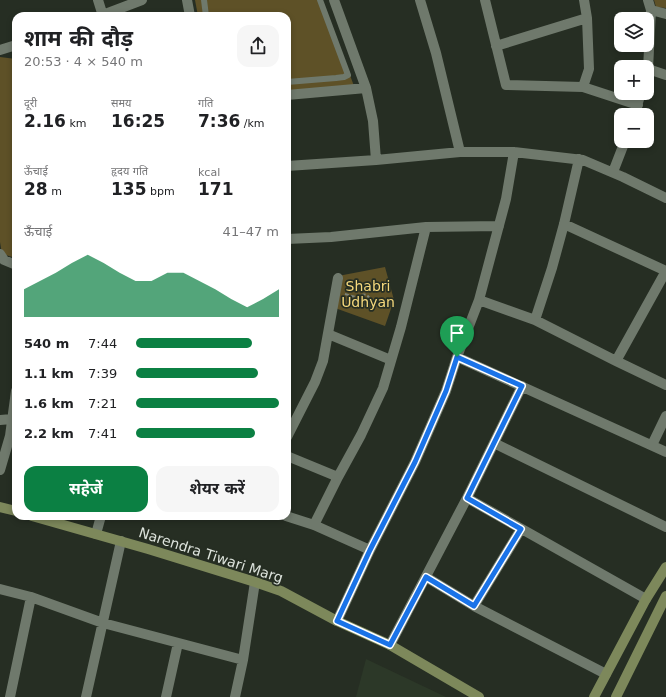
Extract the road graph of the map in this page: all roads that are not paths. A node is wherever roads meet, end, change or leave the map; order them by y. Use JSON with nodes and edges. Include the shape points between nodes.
{"nodes":[{"id":1,"x":98,"y":0,"type":"edge"},
{"id":2,"x":142,"y":0,"type":"edge"},
{"id":3,"x":187,"y":0,"type":"edge"},
{"id":4,"x":204,"y":0,"type":"edge"},
{"id":5,"x":320,"y":0,"type":"edge"},
{"id":6,"x":334,"y":0,"type":"edge"},
{"id":7,"x":420,"y":0,"type":"edge"},
{"id":8,"x":485,"y":0,"type":"edge"},
{"id":9,"x":584,"y":0,"type":"edge"},
{"id":10,"x":650,"y":5,"type":"edge"},
{"id":11,"x":101,"y":12,"type":"edge"},
{"id":12,"x":112,"y":12,"type":"edge"},
{"id":13,"x":189,"y":12,"type":"edge"},
{"id":14,"x":206,"y":12,"type":"edge"},
{"id":15,"x":666,"y":14,"type":"edge"},
{"id":16,"x":587,"y":18,"type":"junction"},
{"id":17,"x":12,"y":46,"type":"edge"},
{"id":18,"x":496,"y":46,"type":"junction"},
{"id":19,"x":0,"y":50,"type":"edge"},
{"id":20,"x":648,"y":60,"type":"edge"},
{"id":21,"x":654,"y":72,"type":"edge"},
{"id":22,"x":666,"y":75,"type":"edge"},
{"id":23,"x":291,"y":82,"type":"edge"},
{"id":24,"x":583,"y":87,"type":"junction"},
{"id":25,"x":366,"y":88,"type":"junction"},
{"id":26,"x":291,"y":95,"type":"edge"},
{"id":27,"x":631,"y":108,"type":"edge"},
{"id":28,"x":622,"y":148,"type":"edge"},
{"id":29,"x":460,"y":152,"type":"junction"},
{"id":30,"x":514,"y":152,"type":"junction"},
{"id":31,"x":579,"y":159,"type":"junction"},
{"id":32,"x":376,"y":160,"type":"junction"},
{"id":33,"x":291,"y":166,"type":"edge"},
{"id":34,"x":613,"y":172,"type":"junction"},
{"id":35,"x":666,"y":198,"type":"edge"},
{"id":36,"x":564,"y":224,"type":"junction"},
{"id":37,"x":498,"y":226,"type":"junction"},
{"id":38,"x":426,"y":227,"type":"junction"},
{"id":39,"x":291,"y":239,"type":"edge"},
{"id":40,"x":0,"y":254,"type":"edge"},
{"id":41,"x":12,"y":264,"type":"edge"},
{"id":42,"x":666,"y":271,"type":"edge"},
{"id":43,"x":338,"y":278,"type":"dead end"},
{"id":44,"x":479,"y":300,"type":"junction"},
{"id":45,"x":535,"y":320,"type":"junction"},
{"id":46,"x":328,"y":334,"type":"junction"},
{"id":47,"x":457,"y":357,"type":"junction"},
{"id":48,"x":392,"y":360,"type":"junction"},
{"id":49,"x":616,"y":361,"type":"junction"},
{"id":50,"x":666,"y":385,"type":"edge"},
{"id":51,"x":522,"y":386,"type":"junction"},
{"id":52,"x":666,"y":416,"type":"edge"},
{"id":53,"x":0,"y":420,"type":"edge"},
{"id":54,"x":12,"y":420,"type":"edge"},
{"id":55,"x":291,"y":429,"type":"edge"},
{"id":56,"x":12,"y":440,"type":"edge"},
{"id":57,"x":494,"y":443,"type":"junction"},
{"id":58,"x":652,"y":445,"type":"junction"},
{"id":59,"x":666,"y":452,"type":"edge"},
{"id":60,"x":291,"y":458,"type":"edge"},
{"id":61,"x":0,"y":470,"type":"edge"},
{"id":62,"x":338,"y":477,"type":"junction"},
{"id":63,"x":467,"y":498,"type":"junction"},
{"id":64,"x":0,"y":508,"type":"edge"},
{"id":65,"x":12,"y":510,"type":"edge"},
{"id":66,"x":291,"y":517,"type":"edge"},
{"id":67,"x":46,"y":520,"type":"edge"},
{"id":68,"x":100,"y":520,"type":"edge"},
{"id":69,"x":314,"y":524,"type":"junction"},
{"id":70,"x":666,"y":526,"type":"edge"},
{"id":71,"x":521,"y":529,"type":"junction"},
{"id":72,"x":96,"y":534,"type":"junction"},
{"id":73,"x":121,"y":541,"type":"junction"},
{"id":74,"x":370,"y":550,"type":"junction"},
{"id":75,"x":666,"y":567,"type":"edge"},
{"id":76,"x":426,"y":577,"type":"junction"},
{"id":77,"x":255,"y":582,"type":"junction"},
{"id":78,"x":0,"y":589,"type":"edge"},
{"id":79,"x":666,"y":596,"type":"edge"},
{"id":80,"x":31,"y":598,"type":"junction"},
{"id":81,"x":646,"y":599,"type":"junction"},
{"id":82,"x":474,"y":606,"type":"junction"},
{"id":83,"x":337,"y":621,"type":"junction"},
{"id":84,"x":103,"y":623,"type":"junction"},
{"id":85,"x":178,"y":643,"type":"junction"},
{"id":86,"x":390,"y":645,"type":"junction"},
{"id":87,"x":243,"y":660,"type":"junction"},
{"id":88,"x":606,"y":674,"type":"junction"},
{"id":89,"x":10,"y":697,"type":"edge"},
{"id":90,"x":86,"y":697,"type":"edge"},
{"id":91,"x":166,"y":697,"type":"edge"},
{"id":92,"x":235,"y":697,"type":"edge"},
{"id":93,"x":479,"y":697,"type":"edge"},
{"id":94,"x":594,"y":697,"type":"edge"},
{"id":95,"x":616,"y":697,"type":"edge"}],
"edges":[{"from":1,"to":11,"type":"street"},
{"from":2,"to":12,"type":"street"},
{"from":3,"to":13,"type":"street"},
{"from":4,"to":14,"type":"lane"},
{"from":5,"to":23,"type":"lane","via":[[348,75]]},
{"from":6,"to":25,"type":"street"},
{"from":7,"to":29,"type":"street"},
{"from":8,"to":18,"type":"street"},
{"from":9,"to":16,"type":"street"},
{"from":10,"to":15,"type":"street"},
{"from":10,"to":20,"type":"street"},
{"from":16,"to":18,"type":"street"},
{"from":16,"to":24,"type":"street","via":[[589,69]]},
{"from":17,"to":19,"type":"street"},
{"from":18,"to":24,"type":"street","via":[[506,85]]},
{"from":21,"to":22,"type":"street"},
{"from":24,"to":27,"type":"street"},
{"from":25,"to":26,"type":"street"},
{"from":25,"to":32,"type":"street","via":[[373,121]]},
{"from":28,"to":34,"type":"street"},
{"from":29,"to":30,"type":"street"},
{"from":29,"to":32,"type":"street"},
{"from":30,"to":31,"type":"street"},
{"from":30,"to":37,"type":"street"},
{"from":31,"to":34,"type":"street"},
{"from":31,"to":36,"type":"street"},
{"from":32,"to":33,"type":"street"},
{"from":34,"to":35,"type":"street"},
{"from":36,"to":42,"type":"street"},
{"from":36,"to":45,"type":"street"},
{"from":37,"to":38,"type":"street"},
{"from":37,"to":44,"type":"street"},
{"from":38,"to":39,"type":"street"},
{"from":38,"to":48,"type":"street"},
{"from":40,"to":41,"type":"street","via":[[4,260]]},
{"from":42,"to":49,"type":"street"},
{"from":43,"to":46,"type":"street"},
{"from":44,"to":45,"type":"street"},
{"from":44,"to":47,"type":"street"},
{"from":45,"to":49,"type":"street"},
{"from":46,"to":48,"type":"street"},
{"from":46,"to":55,"type":"street","via":[[323,361],[315,382]]},
{"from":47,"to":51,"type":"street"},
{"from":47,"to":74,"type":"street","via":[[446,391],[415,462]]},
{"from":48,"to":62,"type":"street","via":[[377,401]]},
{"from":49,"to":50,"type":"street"},
{"from":51,"to":57,"type":"street"},
{"from":51,"to":58,"type":"street"},
{"from":52,"to":58,"type":"street"},
{"from":53,"to":54,"type":"street"},
{"from":56,"to":61,"type":"street"},
{"from":57,"to":63,"type":"street"},
{"from":57,"to":70,"type":"street"},
{"from":58,"to":59,"type":"street"},
{"from":60,"to":62,"type":"street"},
{"from":62,"to":69,"type":"street"},
{"from":63,"to":71,"type":"street"},
{"from":63,"to":76,"type":"street"},
{"from":64,"to":65,"type":"street"},
{"from":66,"to":69,"type":"street"},
{"from":67,"to":72,"type":"street","name":"Narendra Tiwari Marg"},
{"from":68,"to":72,"type":"street"},
{"from":69,"to":74,"type":"street"},
{"from":71,"to":81,"type":"street"},
{"from":71,"to":82,"type":"street"},
{"from":72,"to":73,"type":"street","name":"Narendra Tiwari Marg"},
{"from":73,"to":77,"type":"street","name":"Narendra Tiwari Marg"},
{"from":73,"to":84,"type":"street"},
{"from":74,"to":83,"type":"street"},
{"from":75,"to":81,"type":"street"},
{"from":76,"to":82,"type":"street"},
{"from":76,"to":86,"type":"street"},
{"from":77,"to":83,"type":"street","name":"Narendra Tiwari Marg","via":[[280,591]]},
{"from":77,"to":87,"type":"street"},
{"from":78,"to":80,"type":"street"},
{"from":79,"to":95,"type":"street"},
{"from":80,"to":84,"type":"street"},
{"from":80,"to":89,"type":"street"},
{"from":81,"to":88,"type":"street"},
{"from":82,"to":88,"type":"street"},
{"from":83,"to":86,"type":"street","name":"Narendra Tiwari Marg"},
{"from":84,"to":85,"type":"street"},
{"from":84,"to":90,"type":"street"},
{"from":85,"to":87,"type":"street"},
{"from":85,"to":91,"type":"street"},
{"from":86,"to":93,"type":"street","name":"Narendra Tiwari Marg"},
{"from":87,"to":92,"type":"street"},
{"from":88,"to":94,"type":"street"}]}
